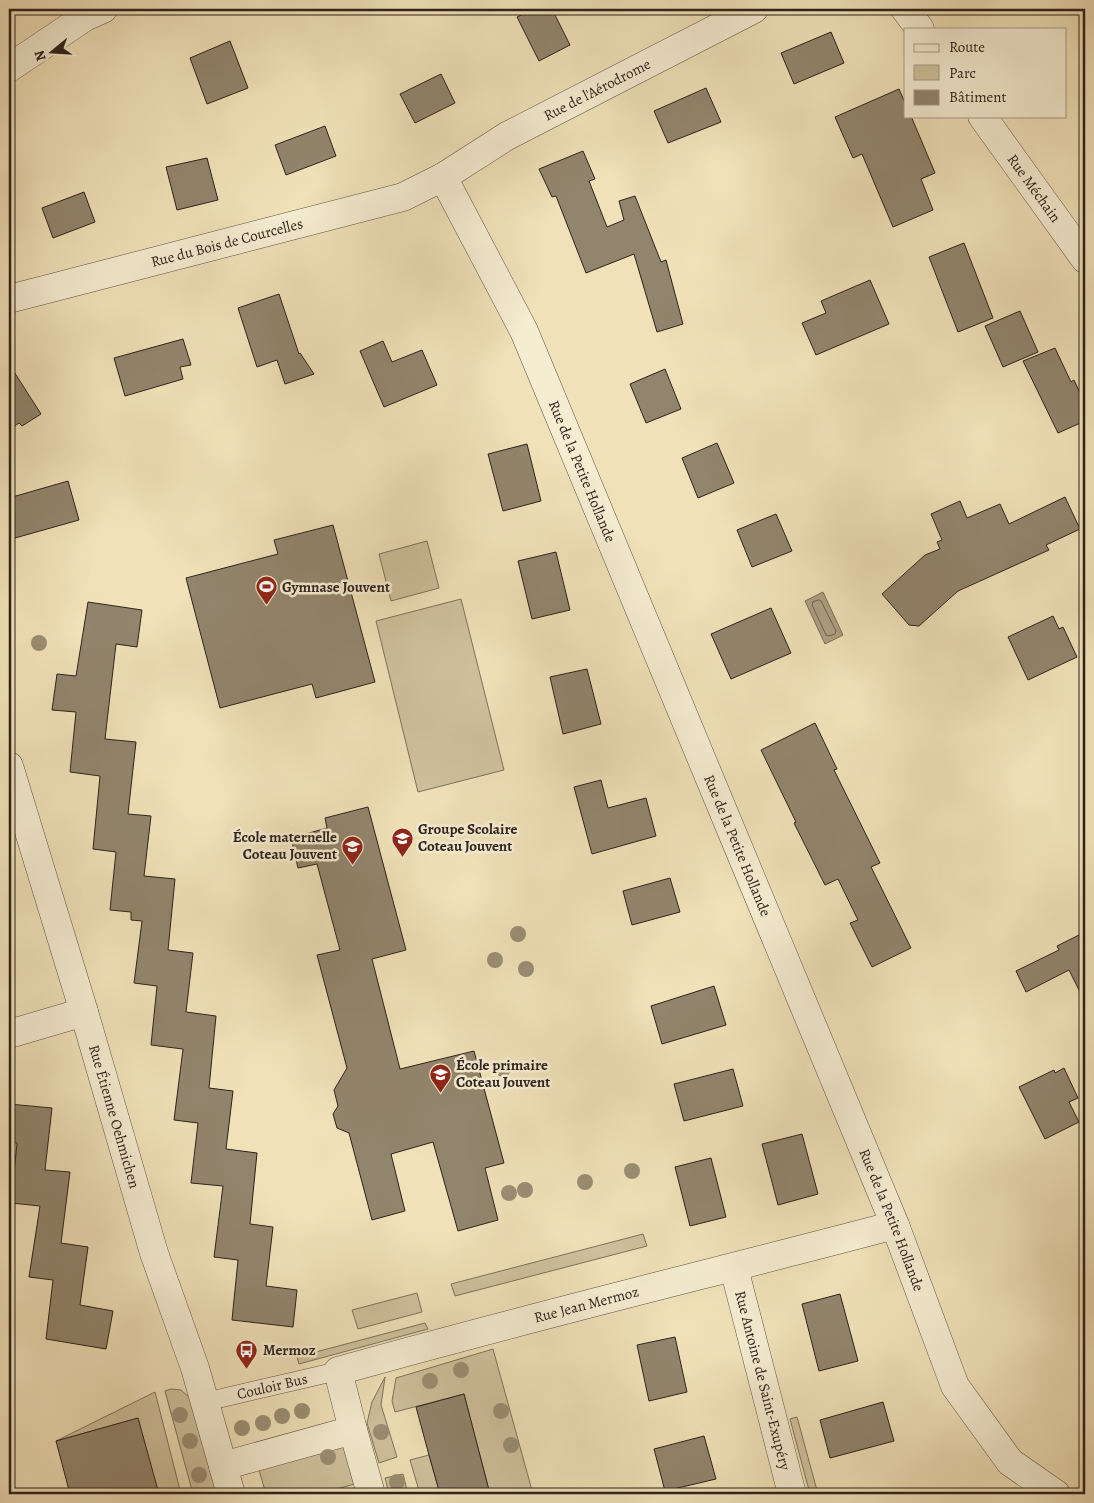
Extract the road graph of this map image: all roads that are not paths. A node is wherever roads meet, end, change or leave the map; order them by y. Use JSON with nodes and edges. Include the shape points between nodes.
{"nodes":[{"id":1,"x":103,"y":9,"type":"edge"},
{"id":2,"x":754,"y":9,"type":"edge"},
{"id":3,"x":905,"y":9,"type":"edge"},
{"id":4,"x":919,"y":28,"type":"edge"},
{"id":5,"x":9,"y":68,"type":"edge"},
{"id":6,"x":983,"y":118,"type":"edge"},
{"id":7,"x":443,"y":177,"type":"junction"},
{"id":8,"x":1085,"y":259,"type":"edge"},
{"id":9,"x":9,"y":299,"type":"edge"},
{"id":10,"x":9,"y":766,"type":"edge"},
{"id":11,"x":84,"y":1012,"type":"junction"},
{"id":12,"x":9,"y":1034,"type":"edge"},
{"id":13,"x":895,"y":1225,"type":"junction"},
{"id":14,"x":734,"y":1268,"type":"junction"},
{"id":15,"x":338,"y":1371,"type":"junction"},
{"id":16,"x":206,"y":1402,"type":"junction"},
{"id":17,"x":354,"y":1430,"type":"junction"},
{"id":18,"x":223,"y":1466,"type":"junction"},
{"id":19,"x":232,"y":1494,"type":"edge"},
{"id":20,"x":371,"y":1494,"type":"edge"},
{"id":21,"x":792,"y":1494,"type":"edge"},
{"id":22,"x":1056,"y":1494,"type":"edge"}],
"edges":[{"from":1,"to":5,"type":"street","via":[[85,17]]},
{"from":2,"to":7,"type":"street","name":"Rue de l'Aérodrome","via":[[507,136]]},
{"from":3,"to":4,"type":"street"},
{"from":6,"to":8,"type":"street","name":"Rue Méchain"},
{"from":7,"to":9,"type":"street","name":"Rue du Bois de Courcelles","via":[[403,196]]},
{"from":7,"to":13,"type":"street","name":"Rue de la Petite Hollande","via":[[524,331]]},
{"from":10,"to":11,"type":"street","name":"Rue Étienne Oehmichen"},
{"from":11,"to":12,"type":"street"},
{"from":11,"to":16,"type":"street","name":"Rue Étienne Oehmichen","via":[[154,1253]]},
{"from":13,"to":14,"type":"street","name":"Rue Jean Mermoz"},
{"from":13,"to":22,"type":"street","name":"Rue de la Petite Hollande","via":[[955,1386],[1010,1462]]},
{"from":14,"to":15,"type":"street","name":"Rue Jean Mermoz"},
{"from":14,"to":21,"type":"street","name":"Rue Antoine de Saint-Exupéry"},
{"from":15,"to":16,"type":"lane","name":"Couloir Bus"},
{"from":15,"to":17,"type":"street"},
{"from":16,"to":18,"type":"street","name":"Rue Étienne Oehmichen"},
{"from":17,"to":18,"type":"street"},
{"from":17,"to":20,"type":"street"},
{"from":18,"to":19,"type":"street","name":"Rue Étienne Oehmichen"}]}
